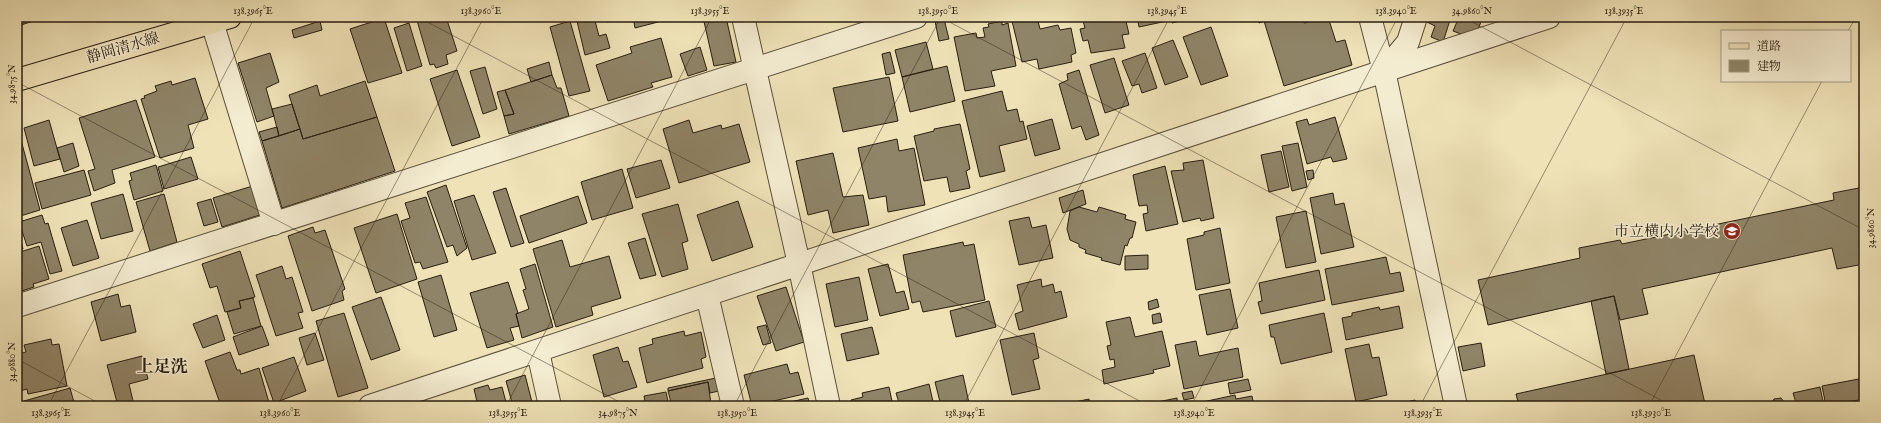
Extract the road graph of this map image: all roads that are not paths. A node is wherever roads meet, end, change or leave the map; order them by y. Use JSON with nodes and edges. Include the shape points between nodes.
{"nodes":[{"id":1,"x":743,"y":17,"type":"edge"},
{"id":2,"x":916,"y":17,"type":"edge"},
{"id":3,"x":1370,"y":17,"type":"edge"},
{"id":4,"x":1416,"y":17,"type":"edge"},
{"id":5,"x":1549,"y":17,"type":"edge"},
{"id":6,"x":221,"y":20,"type":"edge"},
{"id":7,"x":755,"y":70,"type":"junction"},
{"id":8,"x":1384,"y":71,"type":"junction"},
{"id":9,"x":17,"y":80,"type":"edge"},
{"id":10,"x":274,"y":224,"type":"junction"},
{"id":11,"x":799,"y":264,"type":"junction"},
{"id":12,"x":707,"y":295,"type":"junction"},
{"id":13,"x":17,"y":306,"type":"edge"},
{"id":14,"x":538,"y":352,"type":"junction"},
{"id":15,"x":370,"y":406,"type":"edge"},
{"id":16,"x":550,"y":406,"type":"edge"},
{"id":17,"x":733,"y":406,"type":"edge"},
{"id":18,"x":829,"y":406,"type":"edge"},
{"id":19,"x":1456,"y":406,"type":"edge"}],
"edges":[{"from":1,"to":7,"type":"street"},
{"from":2,"to":7,"type":"street"},
{"from":3,"to":8,"type":"street"},
{"from":4,"to":8,"type":"street","via":[[1408,42]]},
{"from":5,"to":8,"type":"street"},
{"from":6,"to":9,"type":"main road","name":"静岡清水線"},
{"from":6,"to":10,"type":"street"},
{"from":7,"to":10,"type":"street"},
{"from":7,"to":11,"type":"street"},
{"from":8,"to":11,"type":"street"},
{"from":8,"to":19,"type":"street"},
{"from":10,"to":13,"type":"street"},
{"from":11,"to":12,"type":"street"},
{"from":11,"to":18,"type":"street"},
{"from":12,"to":14,"type":"street"},
{"from":12,"to":17,"type":"street"},
{"from":14,"to":15,"type":"street"},
{"from":14,"to":16,"type":"street"}]}
